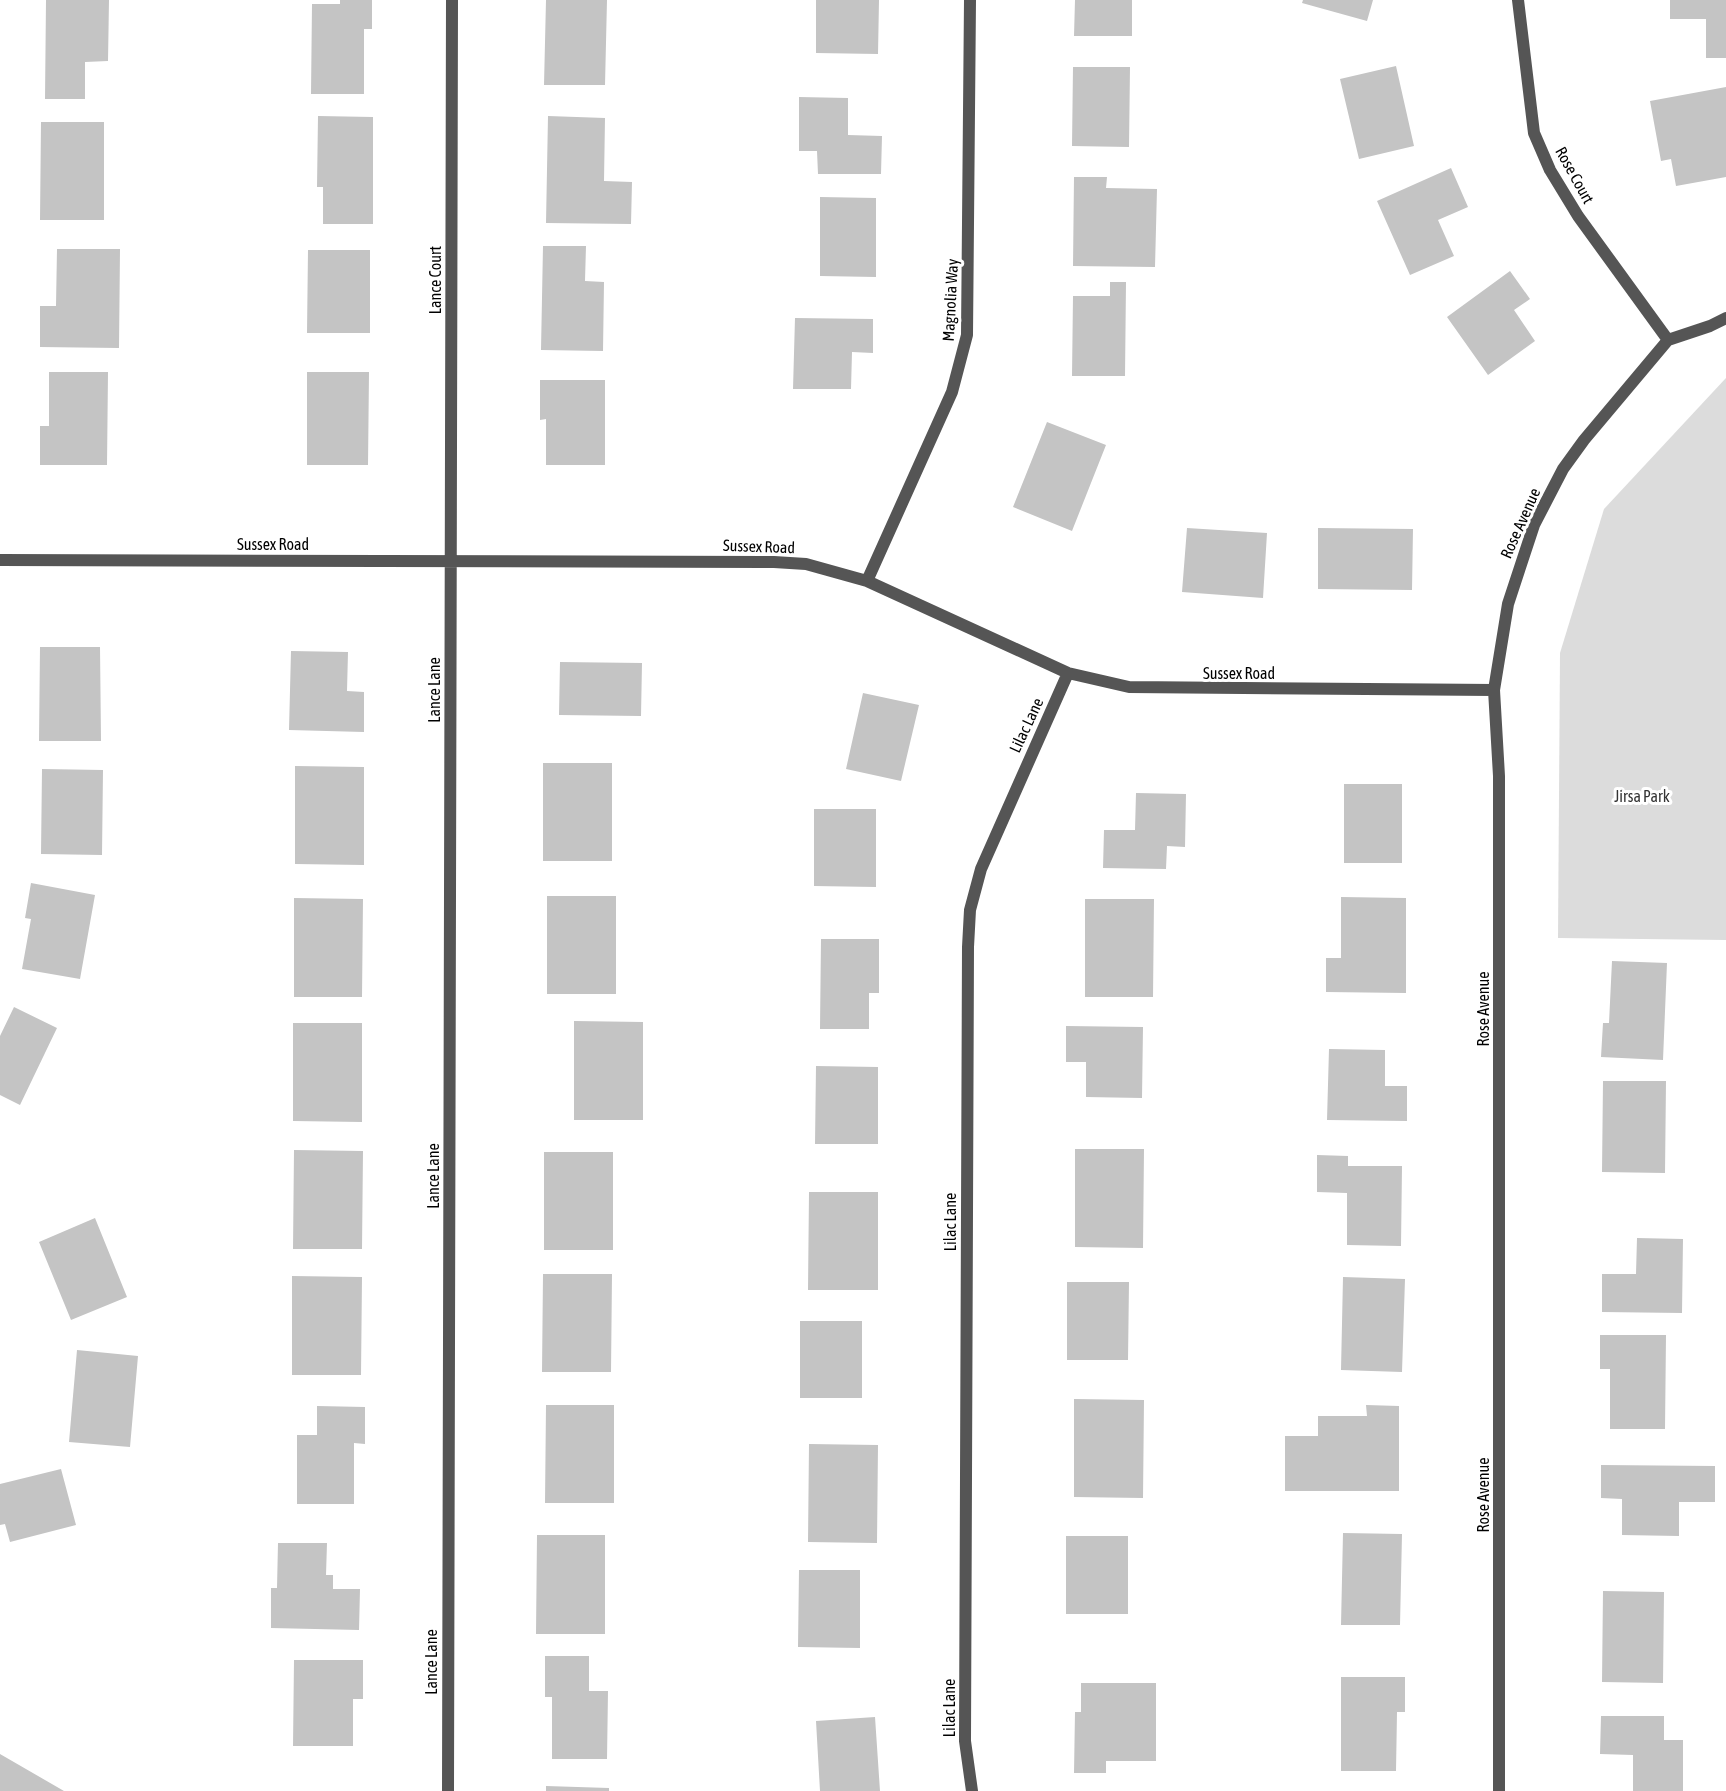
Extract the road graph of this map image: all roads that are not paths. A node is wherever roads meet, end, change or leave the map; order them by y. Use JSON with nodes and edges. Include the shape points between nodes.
{"nodes":[{"id":1,"x":452,"y":0,"type":"edge"},
{"id":2,"x":970,"y":0,"type":"edge"},
{"id":3,"x":1518,"y":0,"type":"edge"},
{"id":4,"x":1726,"y":318,"type":"edge"},
{"id":5,"x":1668,"y":340,"type":"junction"},
{"id":6,"x":0,"y":560,"type":"edge"},
{"id":7,"x":451,"y":561,"type":"junction"},
{"id":8,"x":867,"y":581,"type":"junction"},
{"id":9,"x":1068,"y":673,"type":"junction"},
{"id":10,"x":1494,"y":690,"type":"junction"},
{"id":11,"x":448,"y":1791,"type":"edge"},
{"id":12,"x":972,"y":1791,"type":"edge"},
{"id":13,"x":1499,"y":1791,"type":"edge"}],
"edges":[{"from":1,"to":7,"type":"street","name":"Lance Court"},
{"from":2,"to":8,"type":"street","name":"Magnolia Way","via":[[967,335],[952,392]]},
{"from":3,"to":5,"type":"street","name":"Rose Court","via":[[1534,133],[1550,170],[1578,216]]},
{"from":4,"to":5,"type":"street","name":"Rose Avenue"},
{"from":5,"to":10,"type":"street","name":"Rose Avenue","via":[[1570,459],[1534,525],[1508,604]]},
{"from":6,"to":7,"type":"street","name":"Sussex Road"},
{"from":7,"to":8,"type":"street","name":"Sussex Road","via":[[774,562],[806,564]]},
{"from":7,"to":11,"type":"street","name":"Lance Lane"},
{"from":8,"to":9,"type":"street","name":"Sussex Road"},
{"from":9,"to":10,"type":"street","name":"Sussex Road","via":[[1151,689]]},
{"from":9,"to":12,"type":"street","name":"Lilac Lane","via":[[999,824],[970,910],[965,1741]]},
{"from":10,"to":13,"type":"street","name":"Rose Avenue","via":[[1499,776]]}]}
